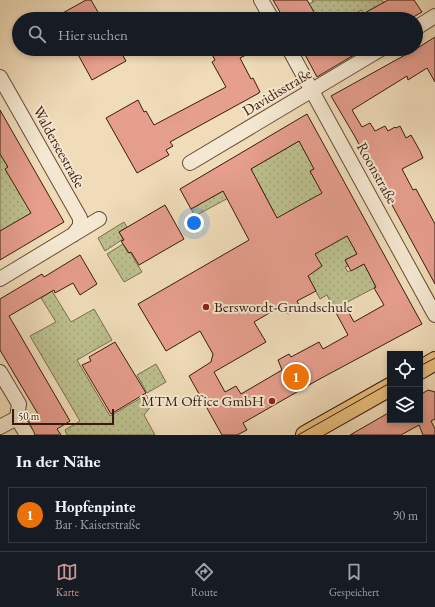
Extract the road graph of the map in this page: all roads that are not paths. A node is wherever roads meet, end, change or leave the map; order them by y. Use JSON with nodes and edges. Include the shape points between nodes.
{"nodes":[{"id":1,"x":261,"y":0,"type":"edge"},
{"id":2,"x":268,"y":12,"type":"edge"},
{"id":3,"x":435,"y":16,"type":"edge"},
{"id":4,"x":423,"y":24,"type":"edge"},
{"id":5,"x":293,"y":56,"type":"edge"},
{"id":6,"x":370,"y":56,"type":"edge"},
{"id":7,"x":0,"y":77,"type":"edge"},
{"id":8,"x":313,"y":91,"type":"junction"},
{"id":9,"x":190,"y":163,"type":"dead end"},
{"id":10,"x":99,"y":219,"type":"dead end"},
{"id":11,"x":73,"y":235,"type":"junction"},
{"id":12,"x":0,"y":279,"type":"edge"},
{"id":13,"x":435,"y":315,"type":"edge"},
{"id":14,"x":0,"y":372,"type":"edge"},
{"id":15,"x":387,"y":389,"type":"edge"},
{"id":16,"x":17,"y":418,"type":"junction"},
{"id":17,"x":0,"y":427,"type":"edge"},
{"id":18,"x":27,"y":435,"type":"edge"},
{"id":19,"x":305,"y":435,"type":"edge"}],
"edges":[{"from":1,"to":2,"type":"street"},
{"from":3,"to":4,"type":"street"},
{"from":5,"to":8,"type":"street","name":"Roonstraße"},
{"from":6,"to":8,"type":"street","name":"Davidisstraße"},
{"from":7,"to":11,"type":"street","name":"Walderseestraße","via":[[80,218],[80,226]]},
{"from":8,"to":9,"type":"street","name":"Davidisstraße"},
{"from":8,"to":13,"type":"street","name":"Roonstraße"},
{"from":10,"to":11,"type":"street"},
{"from":11,"to":12,"type":"street"},
{"from":14,"to":16,"type":"street","via":[[18,404]]},
{"from":15,"to":19,"type":"main road"},
{"from":16,"to":17,"type":"street"},
{"from":16,"to":18,"type":"street"}]}
